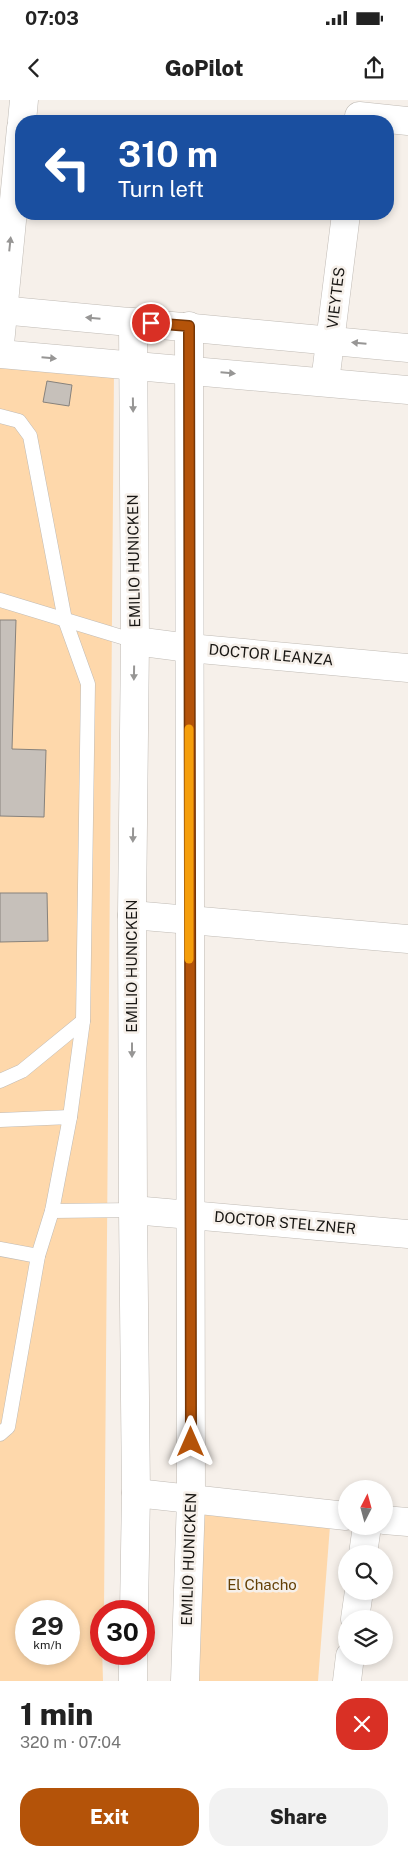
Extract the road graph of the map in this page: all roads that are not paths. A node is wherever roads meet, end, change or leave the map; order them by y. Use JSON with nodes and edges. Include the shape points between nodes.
{"nodes":[{"id":1,"x":24,"y":100,"type":"edge"},
{"id":2,"x":359,"y":112,"type":"edge"},
{"id":3,"x":23,"y":115,"type":"edge"},
{"id":4,"x":377,"y":115,"type":"edge"},
{"id":5,"x":394,"y":118,"type":"edge"},
{"id":6,"x":408,"y":120,"type":"edge"},
{"id":7,"x":15,"y":185,"type":"edge"},
{"id":8,"x":345,"y":220,"type":"edge"},
{"id":9,"x":2,"y":310,"type":"edge"},
{"id":10,"x":133,"y":322,"type":"junction"},
{"id":11,"x":189,"y":326,"type":"junction"},
{"id":12,"x":330,"y":340,"type":"junction"},
{"id":13,"x":0,"y":344,"type":"edge"},
{"id":14,"x":408,"y":348,"type":"edge"},
{"id":15,"x":0,"y":354,"type":"edge"},
{"id":16,"x":132,"y":365,"type":"junction"},
{"id":17,"x":188,"y":370,"type":"junction"},
{"id":18,"x":325,"y":382,"type":"junction"},
{"id":19,"x":408,"y":390,"type":"edge"},
{"id":20,"x":0,"y":416,"type":"edge"},
{"id":21,"x":0,"y":600,"type":"edge"},
{"id":22,"x":65,"y":620,"type":"junction"},
{"id":23,"x":135,"y":640,"type":"junction"},
{"id":24,"x":189,"y":648,"type":"junction"},
{"id":25,"x":408,"y":668,"type":"edge"},
{"id":26,"x":132,"y":915,"type":"junction"},
{"id":27,"x":189,"y":920,"type":"junction"},
{"id":28,"x":408,"y":939,"type":"edge"},
{"id":29,"x":83,"y":1021,"type":"junction"},
{"id":30,"x":0,"y":1081,"type":"edge"},
{"id":31,"x":70,"y":1117,"type":"junction"},
{"id":32,"x":0,"y":1120,"type":"edge"},
{"id":33,"x":133,"y":1210,"type":"junction"},
{"id":34,"x":52,"y":1211,"type":"junction"},
{"id":35,"x":190,"y":1215,"type":"junction"},
{"id":36,"x":408,"y":1234,"type":"edge"},
{"id":37,"x":0,"y":1249,"type":"edge"},
{"id":38,"x":38,"y":1256,"type":"junction"},
{"id":39,"x":0,"y":1434,"type":"edge"},
{"id":40,"x":136,"y":1493,"type":"junction"},
{"id":41,"x":191,"y":1499,"type":"junction"},
{"id":42,"x":338,"y":1515,"type":"edge"},
{"id":43,"x":393,"y":1521,"type":"edge"},
{"id":44,"x":408,"y":1522,"type":"edge"},
{"id":45,"x":134,"y":1600,"type":"edge"},
{"id":46,"x":133,"y":1665,"type":"edge"},
{"id":47,"x":349,"y":1665,"type":"edge"},
{"id":48,"x":133,"y":1681,"type":"edge"},
{"id":49,"x":184,"y":1681,"type":"edge"},
{"id":50,"x":347,"y":1681,"type":"edge"}],
"edges":[{"from":1,"to":3,"type":"street"},
{"from":2,"to":4,"type":"street"},
{"from":5,"to":6,"type":"street"},
{"from":9,"to":7,"type":"street","one_way":true},
{"from":8,"to":12,"type":"street","name":"VIEYTES"},
{"from":10,"to":9,"type":"street","one_way":true},
{"from":9,"to":13,"type":"street"},
{"from":10,"to":11,"type":"street"},
{"from":10,"to":16,"type":"street","name":"EMILIO HUNICKEN"},
{"from":11,"to":12,"type":"street"},
{"from":11,"to":17,"type":"street","name":"EMILIO HUNICKEN"},
{"from":14,"to":12,"type":"street","one_way":true},
{"from":12,"to":18,"type":"street","name":"VIEYTES"},
{"from":15,"to":16,"type":"street","one_way":true},
{"from":16,"to":17,"type":"street"},
{"from":16,"to":23,"type":"street","name":"EMILIO HUNICKEN","one_way":true},
{"from":17,"to":18,"type":"street","one_way":true},
{"from":17,"to":24,"type":"street","name":"EMILIO HUNICKEN"},
{"from":18,"to":19,"type":"street"},
{"from":20,"to":22,"type":"lane","via":[[19,422],[30,436]]},
{"from":21,"to":22,"type":"lane"},
{"from":22,"to":23,"type":"lane"},
{"from":22,"to":29,"type":"lane","via":[[88,684]]},
{"from":23,"to":24,"type":"street","name":"DOCTOR LEANZA"},
{"from":23,"to":26,"type":"street","name":"EMILIO HUNICKEN","one_way":true},
{"from":24,"to":25,"type":"street","name":"DOCTOR LEANZA"},
{"from":24,"to":27,"type":"street","name":"EMILIO HUNICKEN"},
{"from":26,"to":27,"type":"street"},
{"from":26,"to":33,"type":"street","name":"EMILIO HUNICKEN","one_way":true},
{"from":27,"to":28,"type":"street"},
{"from":27,"to":35,"type":"street","name":"EMILIO HUNICKEN"},
{"from":29,"to":30,"type":"lane","via":[[22,1071]]},
{"from":29,"to":31,"type":"lane"},
{"from":31,"to":32,"type":"lane"},
{"from":31,"to":34,"type":"lane"},
{"from":33,"to":34,"type":"lane"},
{"from":33,"to":35,"type":"street","name":"DOCTOR STELZNER"},
{"from":33,"to":40,"type":"street","name":"EMILIO HUNICKEN"},
{"from":34,"to":38,"type":"lane"},
{"from":35,"to":36,"type":"street","name":"DOCTOR STELZNER"},
{"from":35,"to":41,"type":"street","name":"EMILIO HUNICKEN"},
{"from":37,"to":38,"type":"lane"},
{"from":38,"to":39,"type":"lane","via":[[8,1427]]},
{"from":40,"to":41,"type":"street"},
{"from":40,"to":45,"type":"street","name":"EMILIO HUNICKEN"},
{"from":41,"to":42,"type":"street"},
{"from":41,"to":49,"type":"street","name":"EMILIO HUNICKEN"},
{"from":43,"to":44,"type":"street"},
{"from":46,"to":48,"type":"street"},
{"from":47,"to":50,"type":"street"}]}
